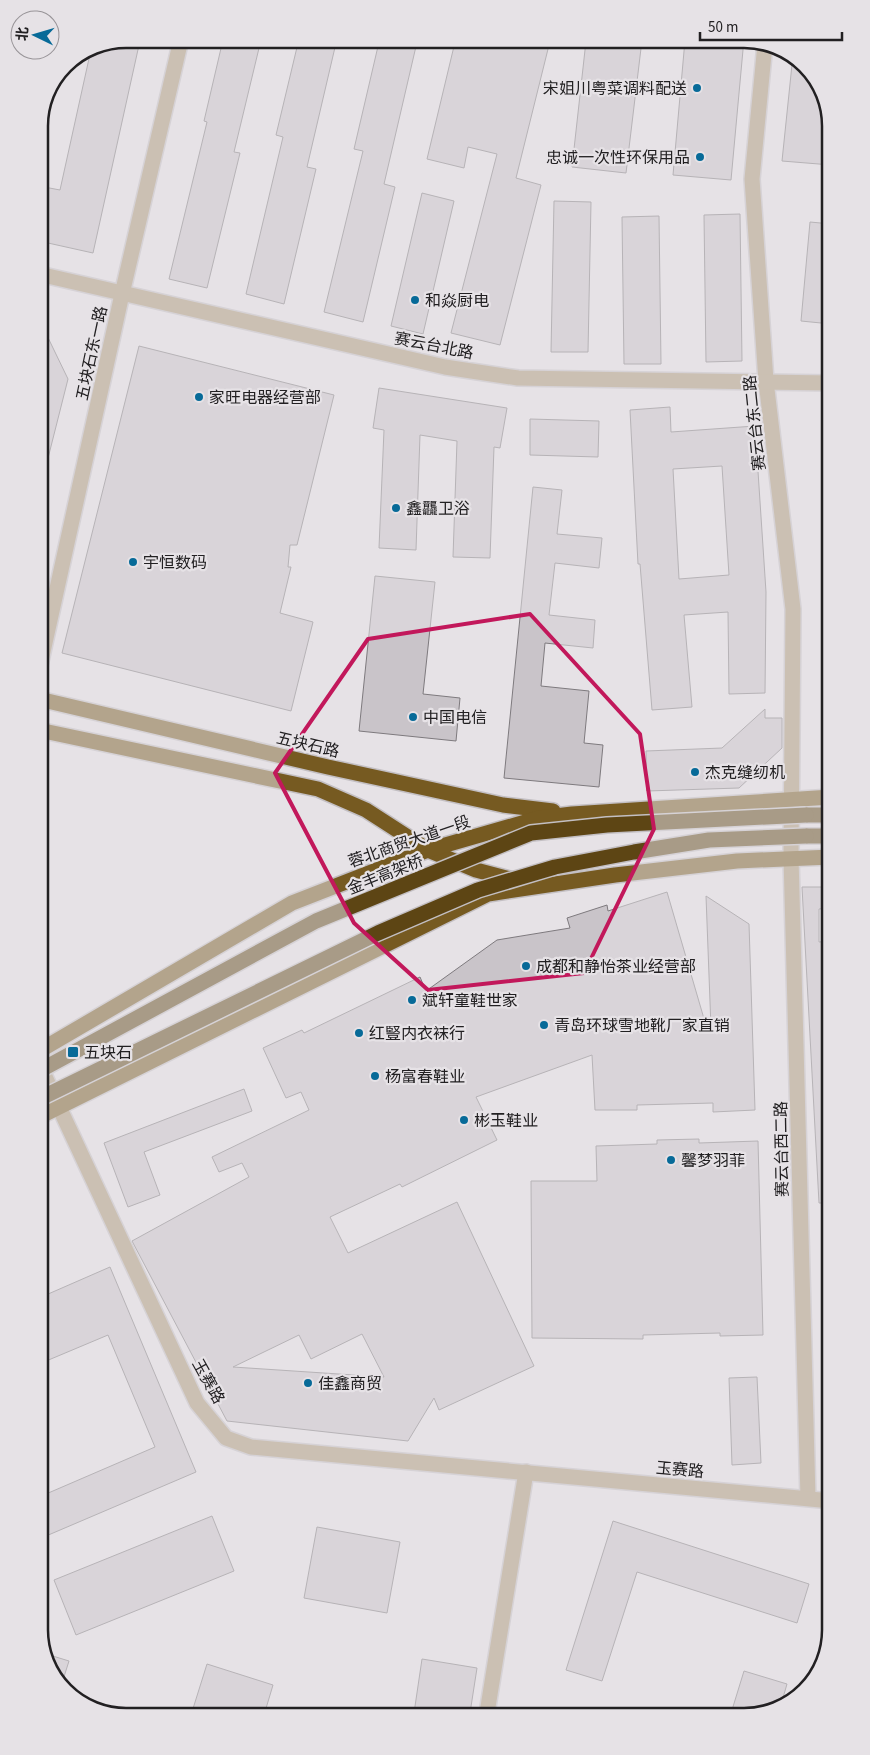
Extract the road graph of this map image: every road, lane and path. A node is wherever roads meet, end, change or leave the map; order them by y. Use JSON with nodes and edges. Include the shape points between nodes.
{"nodes":[{"id":1,"x":179,"y":48,"type":"edge"},
{"id":2,"x":764,"y":50,"type":"edge"},
{"id":3,"x":48,"y":276,"type":"edge"},
{"id":4,"x":122,"y":294,"type":"junction"},
{"id":5,"x":766,"y":381,"type":"junction"},
{"id":6,"x":822,"y":383,"type":"edge"},
{"id":7,"x":48,"y":629,"type":"edge"},
{"id":8,"x":48,"y":701,"type":"edge"},
{"id":9,"x":48,"y":732,"type":"edge"},
{"id":10,"x":822,"y":797,"type":"edge"},
{"id":11,"x":791,"y":798,"type":"junction"},
{"id":12,"x":572,"y":814,"type":"junction"},
{"id":13,"x":822,"y":815,"type":"edge"},
{"id":14,"x":822,"y":836,"type":"edge"},
{"id":15,"x":428,"y":850,"type":"junction"},
{"id":16,"x":791,"y":857,"type":"junction"},
{"id":17,"x":822,"y":857,"type":"edge"},
{"id":18,"x":538,"y":886,"type":"junction"},
{"id":19,"x":48,"y":1047,"type":"edge"},
{"id":20,"x":48,"y":1066,"type":"edge"},
{"id":21,"x":48,"y":1082,"type":"edge"},
{"id":22,"x":48,"y":1095,"type":"edge"},
{"id":23,"x":60,"y":1106,"type":"junction"},
{"id":24,"x":48,"y":1112,"type":"edge"},
{"id":25,"x":526,"y":1472,"type":"junction"},
{"id":26,"x":808,"y":1498,"type":"junction"},
{"id":27,"x":822,"y":1500,"type":"edge"},
{"id":28,"x":488,"y":1708,"type":"edge"}],
"edges":[{"from":1,"to":4,"type":"street","name":"五块石东一路"},
{"from":2,"to":5,"type":"street","name":"赛云台东二路","via":[[752,178]]},
{"from":3,"to":4,"type":"street","name":"赛云台北路"},
{"from":4,"to":5,"type":"street","name":"赛云台北路","via":[[445,367],[518,378]]},
{"from":4,"to":7,"type":"street","name":"五块石东一路"},
{"from":5,"to":6,"type":"street","name":"赛云台北路"},
{"from":5,"to":11,"type":"street","name":"赛云台东二路","via":[[794,609]]},
{"from":8,"to":12,"type":"main road","name":"五块石路","via":[[503,805]]},
{"from":9,"to":15,"type":"main road","via":[[318,789],[366,810]]},
{"from":10,"to":11,"type":"main road","name":"蓉北商贸大道一段"},
{"from":11,"to":12,"type":"main road","name":"蓉北商贸大道一段"},
{"from":11,"to":16,"type":"street","name":"赛云台西二路"},
{"from":12,"to":15,"type":"main road","name":"蓉北商贸大道一段","via":[[539,818]]},
{"from":13,"to":20,"type":"highway","name":"金丰高架桥","bridge":true,"via":[[607,825],[531,833],[316,921]]},
{"from":14,"to":22,"type":"highway","bridge":true,"via":[[709,840],[555,867],[478,890],[378,933]]},
{"from":15,"to":18,"type":"main road","via":[[476,870]]},
{"from":15,"to":19,"type":"main road","name":"蓉北商贸大道一段","via":[[292,903]]},
{"from":16,"to":17,"type":"main road"},
{"from":16,"to":18,"type":"main road"},
{"from":16,"to":26,"type":"street","name":"赛云台西二路"},
{"from":18,"to":23,"type":"main road","via":[[488,894]]},
{"from":21,"to":23,"type":"street","name":"玉赛路"},
{"from":23,"to":24,"type":"main road"},
{"from":23,"to":25,"type":"street","name":"玉赛路","via":[[197,1403],[226,1438],[251,1447]]},
{"from":25,"to":26,"type":"street","name":"玉赛路"},
{"from":25,"to":28,"type":"street"},
{"from":26,"to":27,"type":"street","name":"玉赛路"}]}
